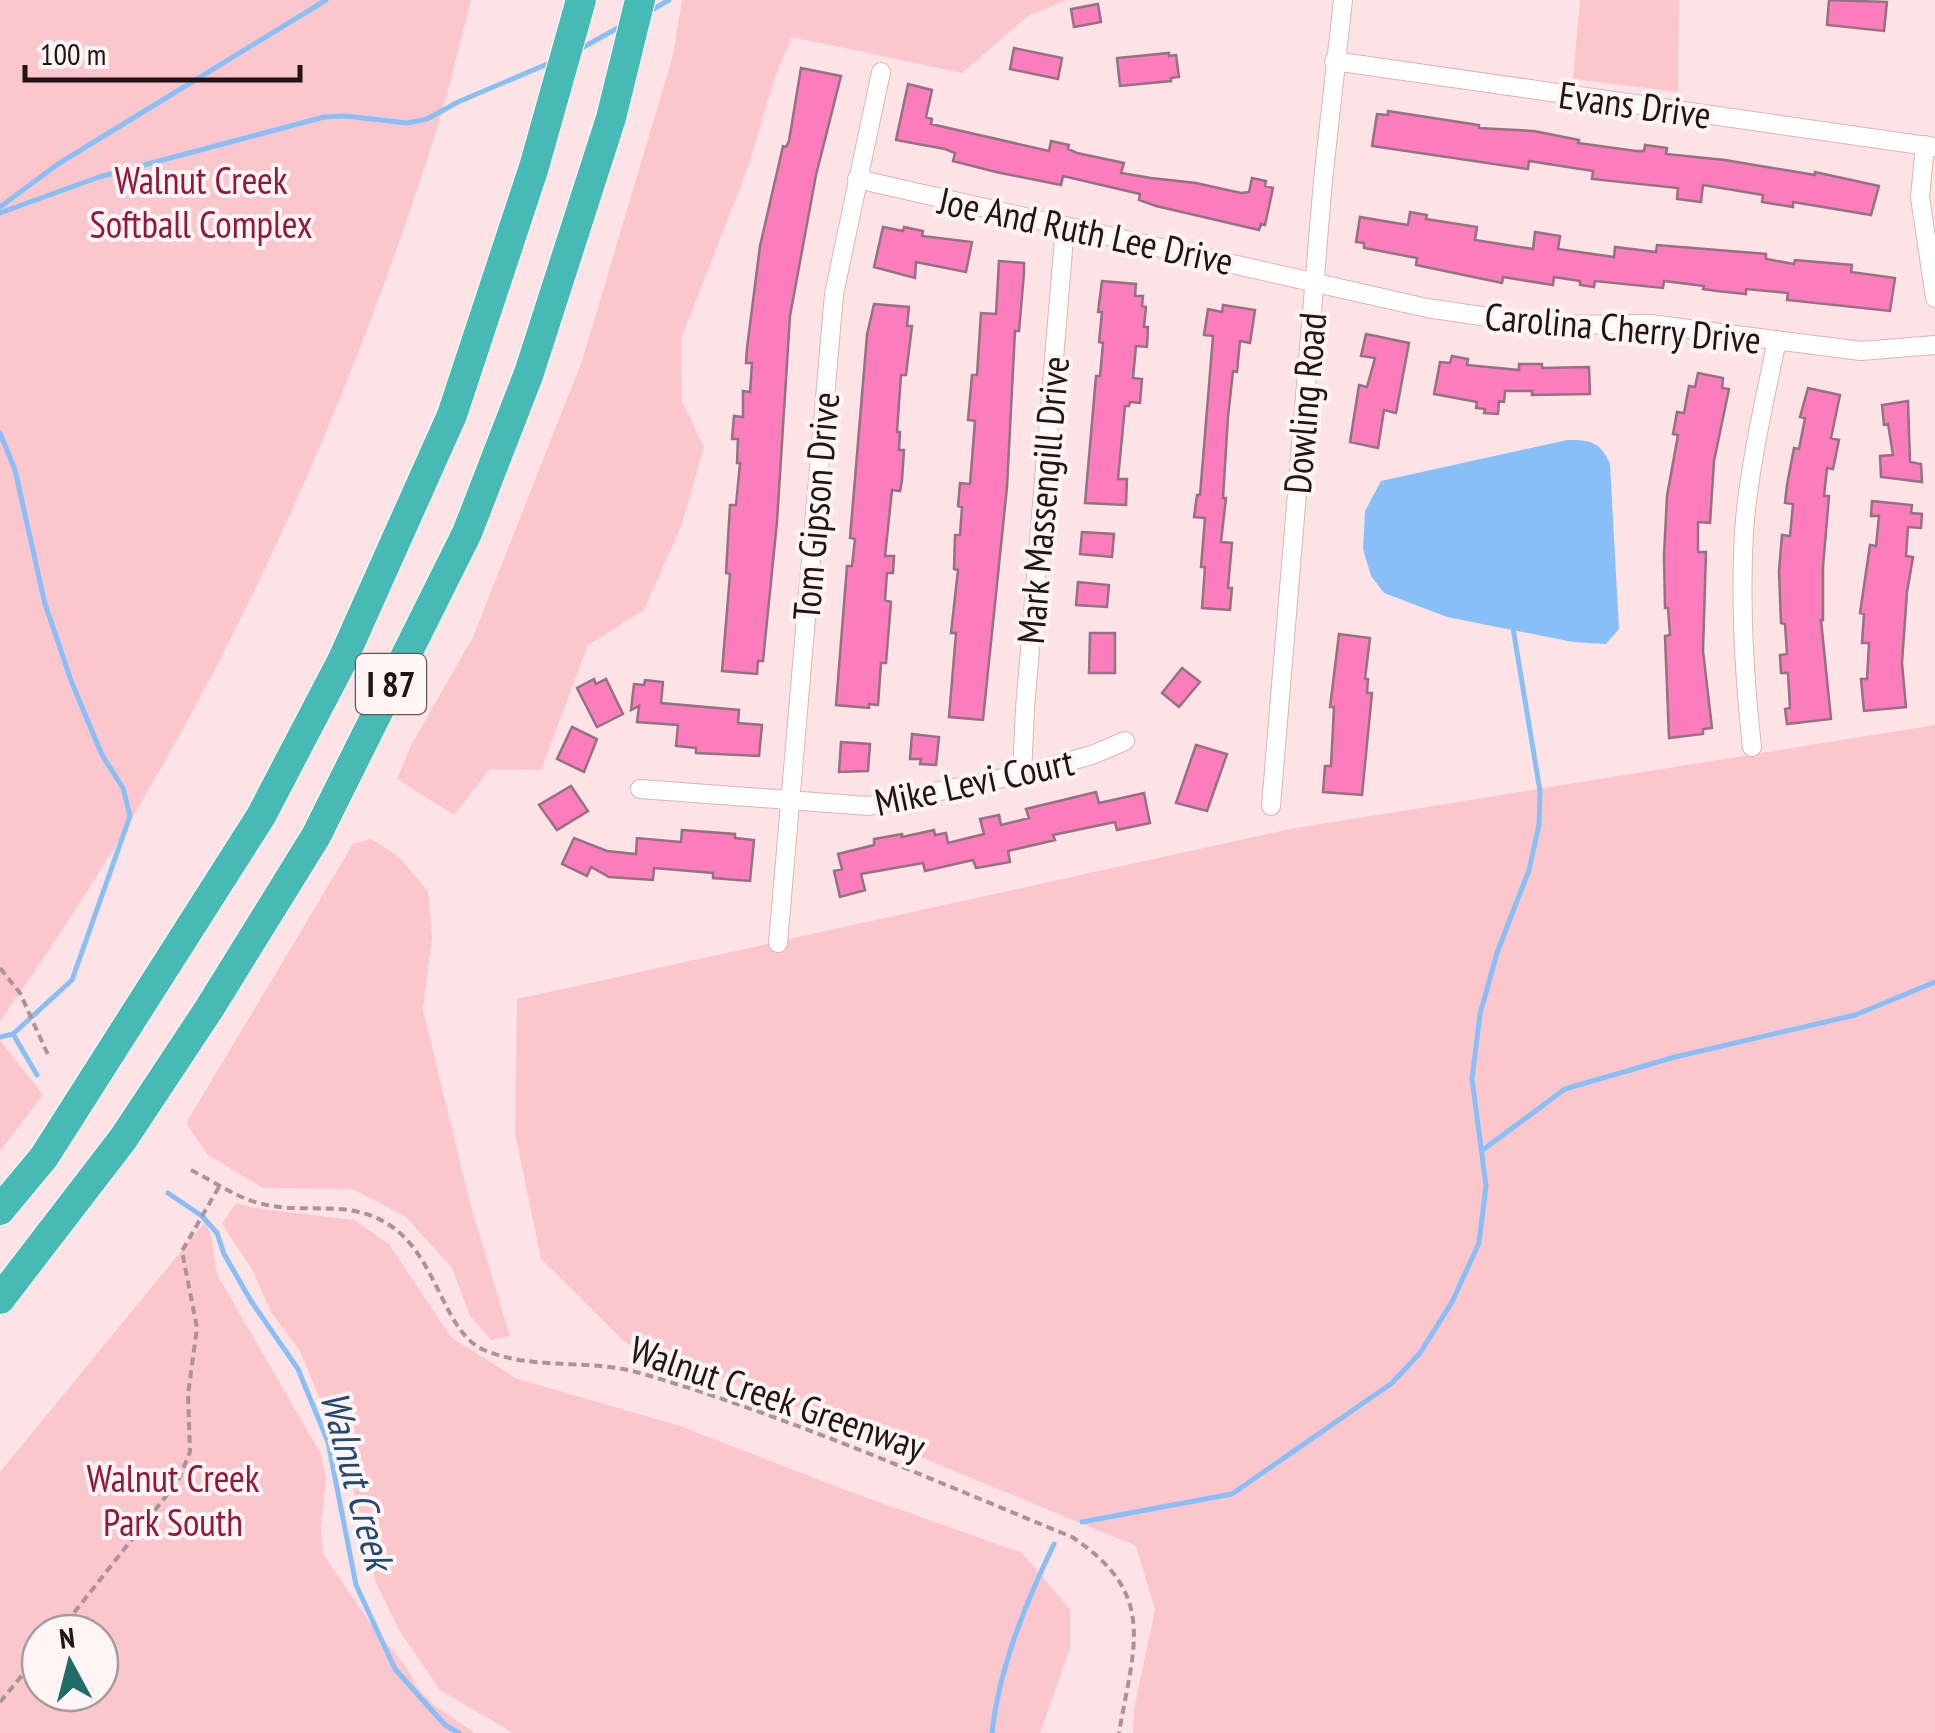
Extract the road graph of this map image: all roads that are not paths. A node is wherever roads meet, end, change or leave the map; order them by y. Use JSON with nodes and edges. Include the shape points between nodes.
{"nodes":[{"id":1,"x":581,"y":0,"type":"edge"},
{"id":2,"x":640,"y":0,"type":"edge"},
{"id":3,"x":1343,"y":0,"type":"edge"},
{"id":4,"x":1334,"y":61,"type":"junction"},
{"id":5,"x":881,"y":72,"type":"dead end"},
{"id":6,"x":1930,"y":146,"type":"edge"},
{"id":7,"x":857,"y":179,"type":"junction"},
{"id":8,"x":1065,"y":226,"type":"junction"},
{"id":9,"x":1314,"y":280,"type":"junction"},
{"id":10,"x":1935,"y":298,"type":"edge"},
{"id":11,"x":1777,"y":340,"type":"junction"},
{"id":12,"x":1935,"y":345,"type":"edge"},
{"id":13,"x":1125,"y":741,"type":"dead end"},
{"id":14,"x":1752,"y":747,"type":"dead end"},
{"id":15,"x":1022,"y":774,"type":"junction"},
{"id":16,"x":640,"y":789,"type":"dead end"},
{"id":17,"x":789,"y":802,"type":"junction"},
{"id":18,"x":1271,"y":806,"type":"dead end"},
{"id":19,"x":778,"y":943,"type":"dead end"},
{"id":20,"x":0,"y":1210,"type":"edge"},
{"id":21,"x":0,"y":1299,"type":"edge"}],
"edges":[{"from":1,"to":20,"type":"highway","number":"I 87","via":[[452,416],[342,661],[261,816],[44,1157]]},
{"from":2,"to":21,"type":"highway","number":"I 87","via":[[611,118],[530,373],[458,550],[316,836],[123,1140]]},
{"from":3,"to":4,"type":"street","name":"Dowling Road"},
{"from":4,"to":6,"type":"street","name":"Evans Drive"},
{"from":4,"to":9,"type":"street","name":"Dowling Road"},
{"from":5,"to":7,"type":"street","name":"Tom Gipson Drive"},
{"from":6,"to":10,"type":"street","via":[[1920,197]]},
{"from":7,"to":8,"type":"street","name":"Joe And Ruth Lee Drive"},
{"from":7,"to":17,"type":"street","name":"Tom Gipson Drive","via":[[834,294]]},
{"from":8,"to":9,"type":"street","name":"Joe And Ruth Lee Drive"},
{"from":8,"to":15,"type":"street","name":"Mark Massengill Drive"},
{"from":9,"to":11,"type":"street","name":"Carolina Cherry Drive","via":[[1428,308],[1542,325],[1650,324]]},
{"from":9,"to":18,"type":"street","name":"Dowling Road"},
{"from":11,"to":12,"type":"street","name":"Carolina Cherry Drive","via":[[1861,351]]},
{"from":11,"to":14,"type":"street","via":[[1744,528],[1744,666]]},
{"from":13,"to":15,"type":"street","name":"Mike Levi Court"},
{"from":15,"to":17,"type":"street","name":"Mike Levi Court","via":[[868,806]]},
{"from":16,"to":17,"type":"street","name":"Mike Levi Court"},
{"from":17,"to":19,"type":"street","name":"Tom Gipson Drive"}]}
